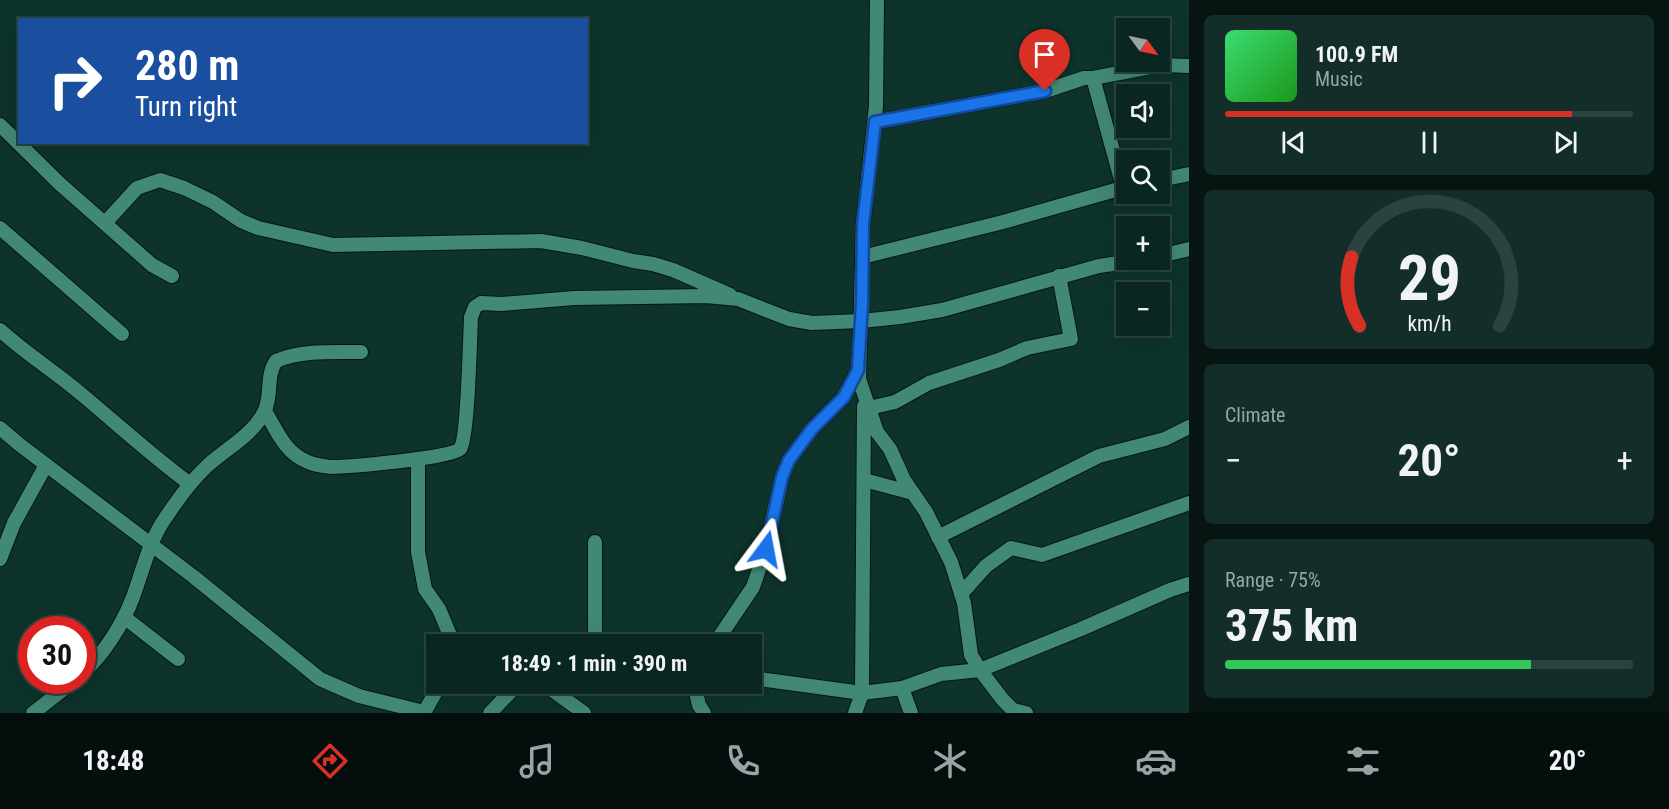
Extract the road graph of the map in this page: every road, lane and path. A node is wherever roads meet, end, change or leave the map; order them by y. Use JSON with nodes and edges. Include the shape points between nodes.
{"nodes":[{"id":1,"x":877,"y":0,"type":"edge"},
{"id":2,"x":1189,"y":66,"type":"edge"},
{"id":3,"x":1093,"y":78,"type":"junction"},
{"id":4,"x":875,"y":122,"type":"junction"},
{"id":5,"x":0,"y":125,"type":"edge"},
{"id":6,"x":18,"y":143,"type":"edge"},
{"id":7,"x":19,"y":144,"type":"edge"},
{"id":8,"x":1116,"y":156,"type":"edge"},
{"id":9,"x":1189,"y":174,"type":"edge"},
{"id":10,"x":1170,"y":178,"type":"edge"},
{"id":11,"x":1116,"y":190,"type":"edge"},
{"id":12,"x":105,"y":223,"type":"junction"},
{"id":13,"x":0,"y":228,"type":"edge"},
{"id":14,"x":1189,"y":249,"type":"edge"},
{"id":15,"x":1170,"y":254,"type":"edge"},
{"id":16,"x":862,"y":257,"type":"junction"},
{"id":17,"x":1116,"y":263,"type":"edge"},
{"id":18,"x":172,"y":276,"type":"dead end"},
{"id":19,"x":1059,"y":276,"type":"junction"},
{"id":20,"x":738,"y":299,"type":"junction"},
{"id":21,"x":861,"y":321,"type":"junction"},
{"id":22,"x":0,"y":330,"type":"edge"},
{"id":23,"x":122,"y":334,"type":"dead end"},
{"id":24,"x":361,"y":352,"type":"dead end"},
{"id":25,"x":858,"y":370,"type":"junction"},
{"id":26,"x":867,"y":402,"type":"junction"},
{"id":27,"x":265,"y":411,"type":"junction"},
{"id":28,"x":1189,"y":427,"type":"edge"},
{"id":29,"x":0,"y":428,"type":"edge"},
{"id":30,"x":418,"y":459,"type":"junction"},
{"id":31,"x":46,"y":465,"type":"junction"},
{"id":32,"x":864,"y":480,"type":"junction"},
{"id":33,"x":190,"y":484,"type":"junction"},
{"id":34,"x":913,"y":493,"type":"junction"},
{"id":35,"x":1189,"y":503,"type":"edge"},
{"id":36,"x":938,"y":537,"type":"junction"},
{"id":37,"x":595,"y":542,"type":"dead end"},
{"id":38,"x":151,"y":545,"type":"junction"},
{"id":39,"x":0,"y":559,"type":"edge"},
{"id":40,"x":1189,"y":584,"type":"edge"},
{"id":41,"x":961,"y":594,"type":"junction"},
{"id":42,"x":124,"y":617,"type":"junction"},
{"id":43,"x":449,"y":634,"type":"edge"},
{"id":44,"x":595,"y":634,"type":"edge"},
{"id":45,"x":722,"y":634,"type":"edge"},
{"id":46,"x":96,"y":657,"type":"edge"},
{"id":47,"x":178,"y":659,"type":"dead end"},
{"id":48,"x":980,"y":670,"type":"junction"},
{"id":49,"x":762,"y":679,"type":"edge"},
{"id":50,"x":902,"y":688,"type":"junction"},
{"id":51,"x":862,"y":693,"type":"junction"},
{"id":52,"x":57,"y":694,"type":"edge"},
{"id":53,"x":434,"y":694,"type":"edge"},
{"id":54,"x":508,"y":694,"type":"edge"},
{"id":55,"x":558,"y":694,"type":"edge"},
{"id":56,"x":696,"y":694,"type":"edge"},
{"id":57,"x":33,"y":713,"type":"edge"},
{"id":58,"x":424,"y":713,"type":"edge"},
{"id":59,"x":490,"y":713,"type":"edge"},
{"id":60,"x":584,"y":713,"type":"edge"},
{"id":61,"x":704,"y":713,"type":"edge"},
{"id":62,"x":855,"y":713,"type":"edge"},
{"id":63,"x":911,"y":713,"type":"edge"},
{"id":64,"x":1026,"y":713,"type":"edge"}],
"edges":[{"from":1,"to":4,"type":"street"},
{"from":2,"to":3,"type":"street","via":[[1161,65]]},
{"from":3,"to":4,"type":"street","via":[[1045,91]]},
{"from":3,"to":8,"type":"street"},
{"from":4,"to":16,"type":"street"},
{"from":5,"to":6,"type":"street"},
{"from":7,"to":12,"type":"street"},
{"from":9,"to":10,"type":"street"},
{"from":11,"to":16,"type":"street"},
{"from":12,"to":18,"type":"street","via":[[152,265]]},
{"from":12,"to":20,"type":"street","via":[[137,188],[160,180],[213,202],[258,228],[333,245],[541,242],[653,264]]},
{"from":13,"to":23,"type":"street"},
{"from":14,"to":15,"type":"street"},
{"from":16,"to":21,"type":"street"},
{"from":17,"to":19,"type":"street"},
{"from":19,"to":21,"type":"street","via":[[942,310]]},
{"from":19,"to":26,"type":"street","via":[[1071,339],[1027,348],[929,383],[895,402]]},
{"from":20,"to":21,"type":"street","via":[[789,319],[812,323]]},
{"from":20,"to":30,"type":"street","via":[[623,297],[482,303],[475,307],[471,317],[462,447],[450,455]]},
{"from":21,"to":25,"type":"street"},
{"from":22,"to":33,"type":"street"},
{"from":24,"to":27,"type":"street","via":[[323,353],[276,361]]},
{"from":25,"to":26,"type":"street"},
{"from":25,"to":45,"type":"street","via":[[844,397],[812,429],[789,460],[758,575]]},
{"from":26,"to":32,"type":"street"},
{"from":26,"to":34,"type":"street","via":[[877,432]]},
{"from":27,"to":30,"type":"street","via":[[291,453],[310,464],[331,467]]},
{"from":27,"to":33,"type":"street","via":[[244,437]]},
{"from":28,"to":36,"type":"street","via":[[1165,439],[1099,456]]},
{"from":29,"to":31,"type":"street"},
{"from":30,"to":43,"type":"street","via":[[417,552],[425,589]]},
{"from":31,"to":38,"type":"street"},
{"from":31,"to":39,"type":"street"},
{"from":32,"to":34,"type":"street"},
{"from":32,"to":51,"type":"street"},
{"from":33,"to":38,"type":"street","via":[[164,519]]},
{"from":34,"to":36,"type":"street"},
{"from":35,"to":41,"type":"street","via":[[1042,555],[1011,548],[986,566]]},
{"from":36,"to":41,"type":"street"},
{"from":37,"to":44,"type":"street"},
{"from":38,"to":42,"type":"street"},
{"from":38,"to":58,"type":"street","via":[[320,679],[358,696]]},
{"from":40,"to":48,"type":"street"},
{"from":41,"to":48,"type":"street","via":[[971,655]]},
{"from":42,"to":46,"type":"street"},
{"from":42,"to":47,"type":"street"},
{"from":48,"to":50,"type":"street","via":[[941,674]]},
{"from":48,"to":64,"type":"street","via":[[1013,710]]},
{"from":49,"to":51,"type":"street"},
{"from":50,"to":51,"type":"street"},
{"from":50,"to":63,"type":"street"},
{"from":51,"to":62,"type":"street"},
{"from":52,"to":57,"type":"street"},
{"from":53,"to":58,"type":"street"},
{"from":54,"to":59,"type":"street"},
{"from":55,"to":60,"type":"street"},
{"from":56,"to":61,"type":"street"}]}
